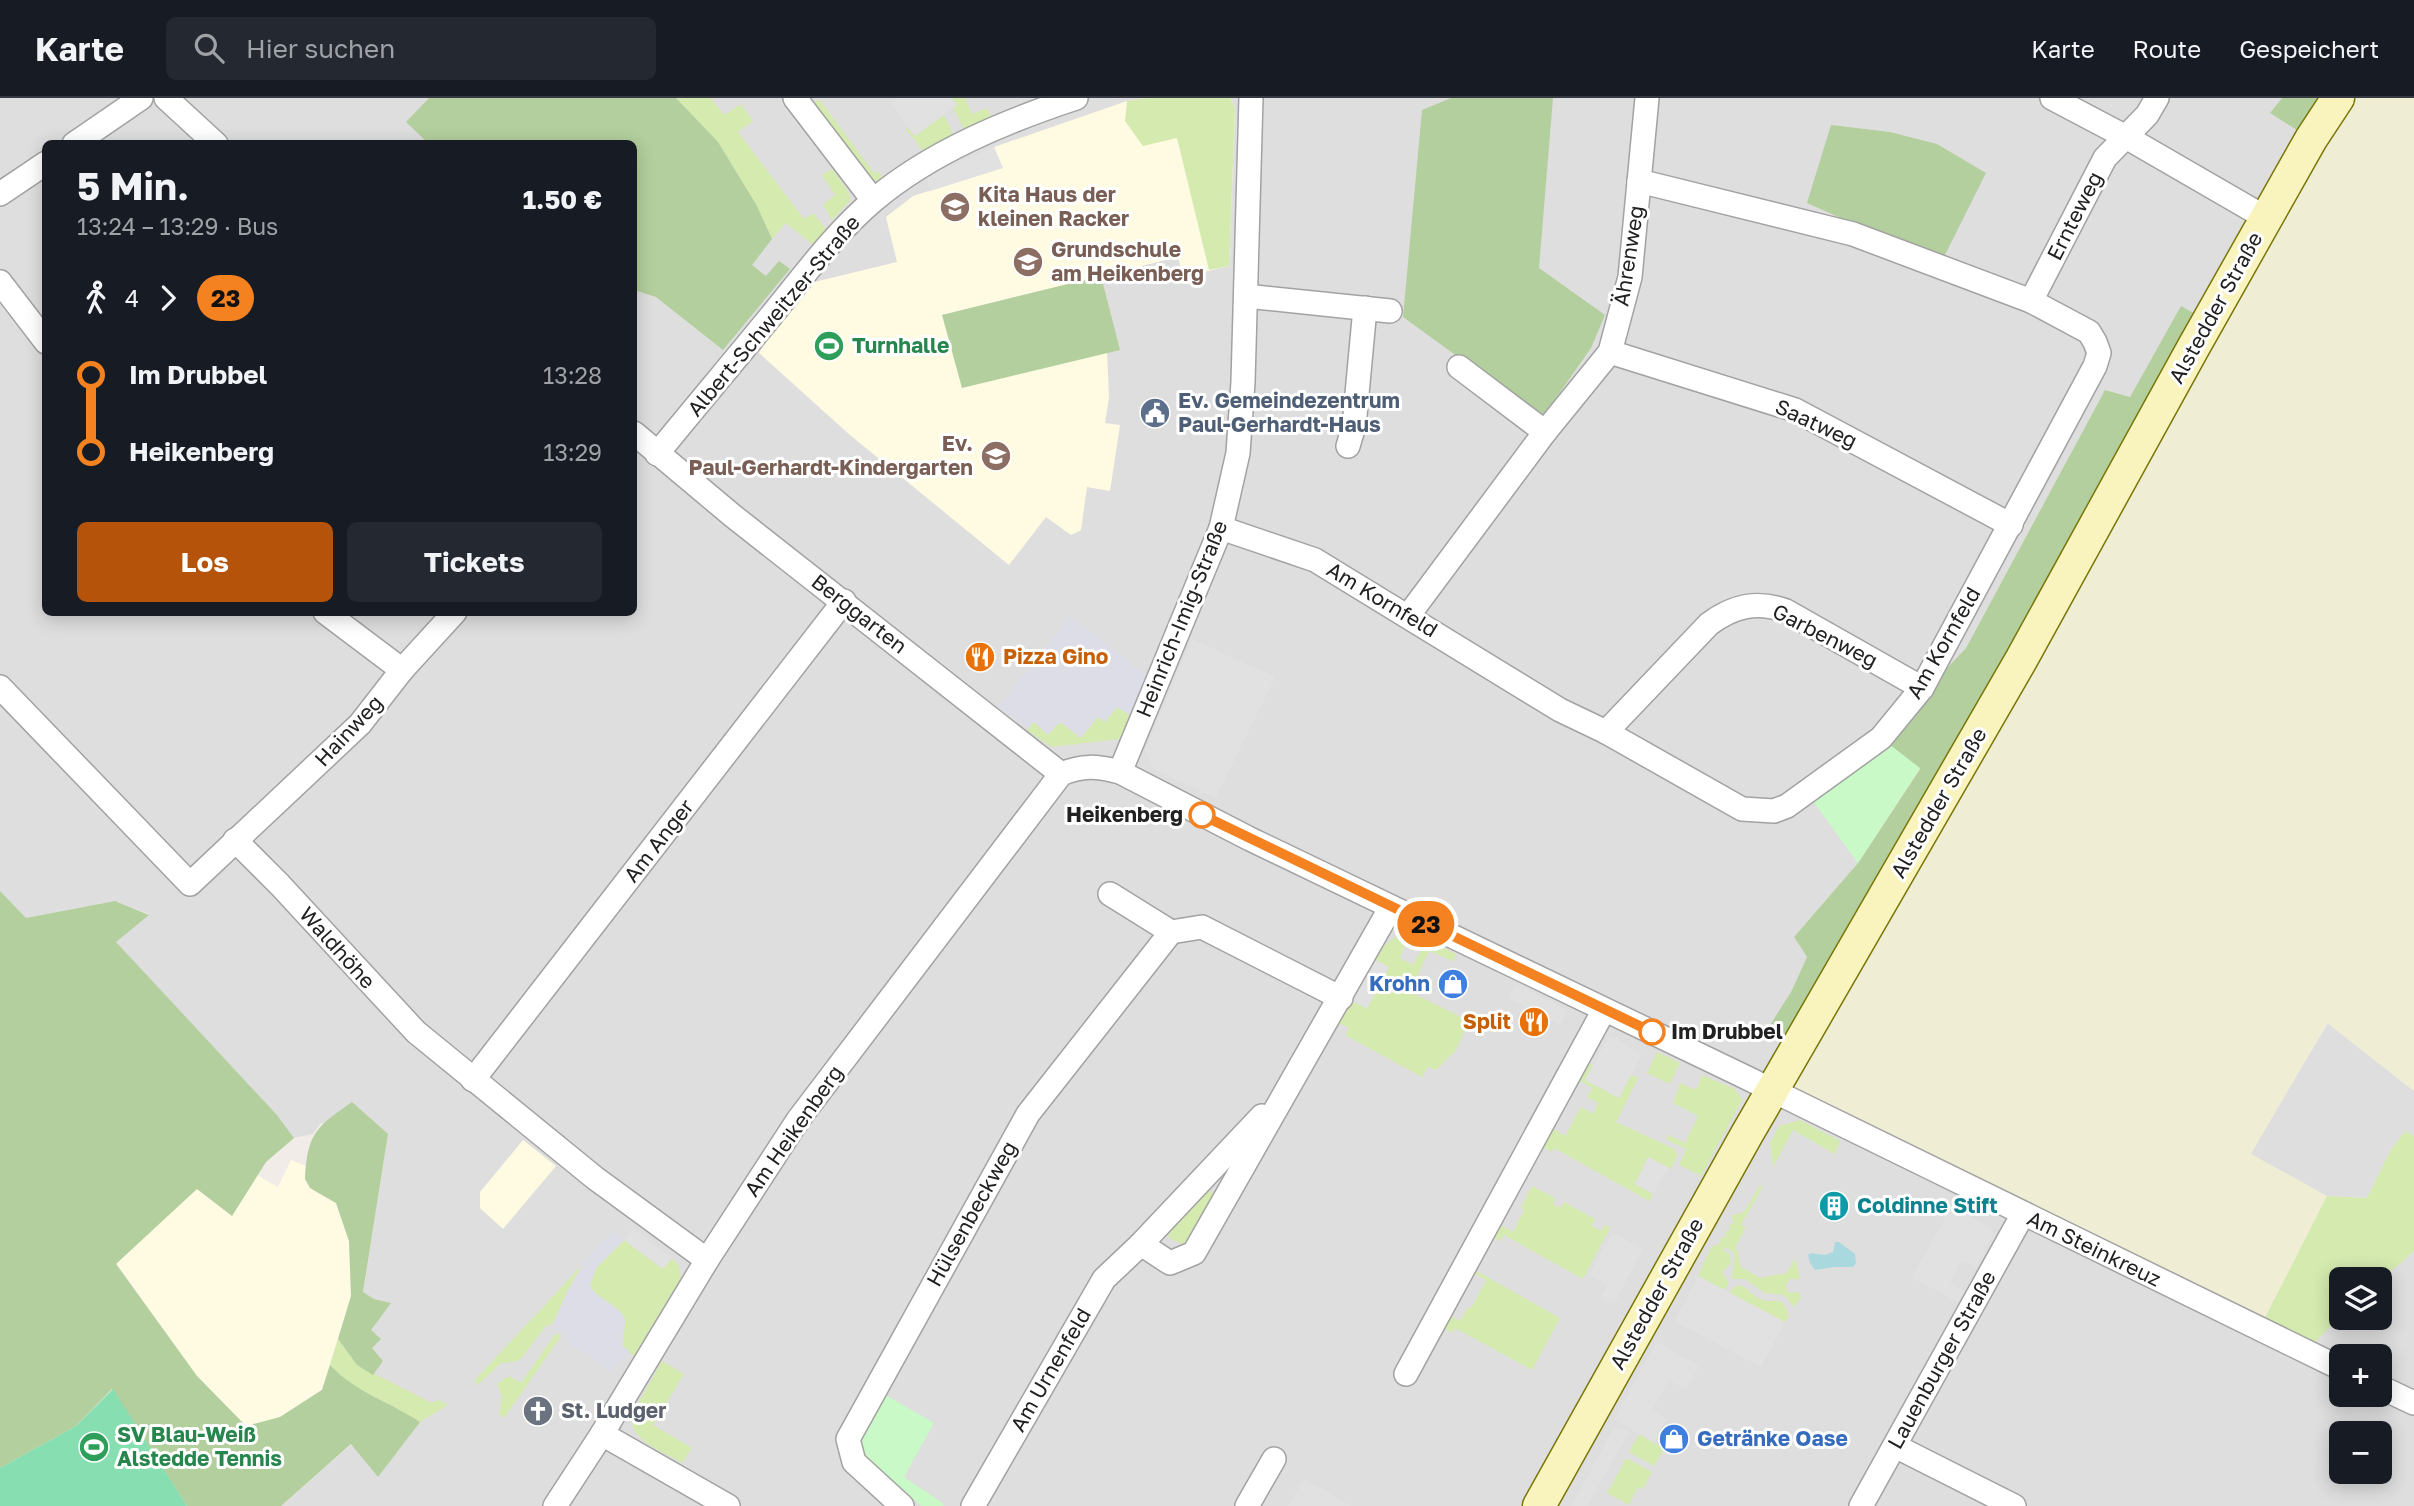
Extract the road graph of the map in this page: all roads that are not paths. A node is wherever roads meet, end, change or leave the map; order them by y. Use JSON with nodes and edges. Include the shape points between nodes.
{"nodes":[{"id":1,"x":141,"y":98,"type":"edge"},
{"id":2,"x":166,"y":98,"type":"edge"},
{"id":3,"x":795,"y":98,"type":"edge"},
{"id":4,"x":1076,"y":98,"type":"edge"},
{"id":5,"x":1251,"y":98,"type":"edge"},
{"id":6,"x":1647,"y":98,"type":"edge"},
{"id":7,"x":2052,"y":98,"type":"edge"},
{"id":8,"x":2157,"y":98,"type":"edge"},
{"id":9,"x":2338,"y":98,"type":"edge"},
{"id":10,"x":2126,"y":137,"type":"junction"},
{"id":11,"x":80,"y":140,"type":"edge"},
{"id":12,"x":212,"y":140,"type":"edge"},
{"id":13,"x":42,"y":166,"type":"edge"},
{"id":14,"x":1639,"y":181,"type":"junction"},
{"id":15,"x":0,"y":194,"type":"edge"},
{"id":16,"x":873,"y":200,"type":"junction"},
{"id":17,"x":2266,"y":218,"type":"junction"},
{"id":18,"x":0,"y":282,"type":"edge"},
{"id":19,"x":1246,"y":296,"type":"junction"},
{"id":20,"x":2031,"y":301,"type":"junction"},
{"id":21,"x":1365,"y":307,"type":"junction"},
{"id":22,"x":1390,"y":311,"type":"dead end"},
{"id":23,"x":42,"y":337,"type":"edge"},
{"id":24,"x":1610,"y":352,"type":"junction"},
{"id":25,"x":1459,"y":367,"type":"dead end"},
{"id":26,"x":1545,"y":432,"type":"junction"},
{"id":27,"x":637,"y":436,"type":"edge"},
{"id":28,"x":1348,"y":446,"type":"dead end"},
{"id":29,"x":657,"y":454,"type":"junction"},
{"id":30,"x":2011,"y":525,"type":"junction"},
{"id":31,"x":1220,"y":528,"type":"junction"},
{"id":32,"x":844,"y":601,"type":"junction"},
{"id":33,"x":330,"y":616,"type":"edge"},
{"id":34,"x":451,"y":616,"type":"edge"},
{"id":35,"x":1408,"y":616,"type":"junction"},
{"id":36,"x":402,"y":670,"type":"junction"},
{"id":37,"x":0,"y":687,"type":"edge"},
{"id":38,"x":1922,"y":688,"type":"junction"},
{"id":39,"x":1606,"y":732,"type":"junction"},
{"id":40,"x":1120,"y":772,"type":"junction"},
{"id":41,"x":1061,"y":774,"type":"junction"},
{"id":42,"x":235,"y":840,"type":"junction"},
{"id":43,"x":1110,"y":894,"type":"dead end"},
{"id":44,"x":1391,"y":908,"type":"junction"},
{"id":45,"x":1171,"y":932,"type":"junction"},
{"id":46,"x":1341,"y":998,"type":"junction"},
{"id":47,"x":1604,"y":1010,"type":"junction"},
{"id":48,"x":473,"y":1080,"type":"junction"},
{"id":49,"x":1287,"y":1089,"type":"junction"},
{"id":50,"x":1772,"y":1091,"type":"junction"},
{"id":51,"x":2023,"y":1214,"type":"junction"},
{"id":52,"x":1141,"y":1244,"type":"junction"},
{"id":53,"x":708,"y":1260,"type":"junction"},
{"id":54,"x":2329,"y":1362,"type":"edge"},
{"id":55,"x":1406,"y":1374,"type":"dead end"},
{"id":56,"x":2392,"y":1393,"type":"edge"},
{"id":57,"x":2414,"y":1403,"type":"edge"},
{"id":58,"x":603,"y":1434,"type":"junction"},
{"id":59,"x":1895,"y":1446,"type":"junction"},
{"id":60,"x":1274,"y":1460,"type":"dead end"},
{"id":61,"x":555,"y":1506,"type":"edge"},
{"id":62,"x":728,"y":1506,"type":"edge"},
{"id":63,"x":902,"y":1506,"type":"edge"},
{"id":64,"x":973,"y":1506,"type":"edge"},
{"id":65,"x":1247,"y":1506,"type":"edge"},
{"id":66,"x":1539,"y":1506,"type":"edge"},
{"id":67,"x":1861,"y":1506,"type":"edge"},
{"id":68,"x":2014,"y":1506,"type":"edge"}],
"edges":[{"from":1,"to":11,"type":"street"},
{"from":2,"to":12,"type":"street"},
{"from":3,"to":16,"type":"street"},
{"from":4,"to":16,"type":"street","name":"Albert-Schweitzer-Straße","via":[[965,143],[926,163]]},
{"from":5,"to":19,"type":"street","name":"Heinrich-Imig-Straße"},
{"from":6,"to":14,"type":"street","name":"Ährenweg"},
{"from":7,"to":10,"type":"street"},
{"from":8,"to":10,"type":"street","name":"Ernteweg"},
{"from":9,"to":17,"type":"street","name":"Alstedder Straße"},
{"from":10,"to":17,"type":"street"},
{"from":10,"to":20,"type":"street","name":"Ernteweg","via":[[2105,158]]},
{"from":13,"to":15,"type":"street"},
{"from":14,"to":20,"type":"street","name":"Am Kornfeld","via":[[1853,234]]},
{"from":14,"to":24,"type":"street","name":"Ährenweg","via":[[1629,277]]},
{"from":16,"to":29,"type":"street","name":"Albert-Schweitzer-Straße","via":[[822,253]]},
{"from":17,"to":50,"type":"street","name":"Alstedder Straße","via":[[2021,660]]},
{"from":18,"to":23,"type":"street"},
{"from":19,"to":21,"type":"street"},
{"from":19,"to":31,"type":"street","name":"Heinrich-Imig-Straße","via":[[1238,453]]},
{"from":20,"to":30,"type":"street","name":"Am Kornfeld","via":[[2089,332],[2099,353]]},
{"from":21,"to":22,"type":"street"},
{"from":21,"to":28,"type":"street"},
{"from":24,"to":26,"type":"street","name":"Ährenweg"},
{"from":24,"to":30,"type":"street","name":"Saatweg","via":[[1795,410]]},
{"from":25,"to":26,"type":"street"},
{"from":26,"to":35,"type":"street","name":"Ährenweg"},
{"from":27,"to":29,"type":"street"},
{"from":29,"to":32,"type":"street","name":"Berggarten"},
{"from":30,"to":38,"type":"street","name":"Am Kornfeld"},
{"from":31,"to":35,"type":"street","name":"Am Kornfeld","via":[[1315,561]]},
{"from":31,"to":40,"type":"street","name":"Heinrich-Imig-Straße"},
{"from":32,"to":41,"type":"street","name":"Berggarten"},
{"from":32,"to":48,"type":"street","name":"Am Anger"},
{"from":33,"to":36,"type":"street"},
{"from":34,"to":36,"type":"street","name":"Hainweg"},
{"from":35,"to":39,"type":"street","name":"Am Kornfeld","via":[[1560,710]]},
{"from":36,"to":42,"type":"street","name":"Hainweg","via":[[360,724]]},
{"from":37,"to":42,"type":"street","via":[[190,884]]},
{"from":38,"to":39,"type":"street","name":"Am Kornfeld","via":[[1881,738],[1807,793],[1774,811],[1742,809]]},
{"from":38,"to":39,"type":"street","name":"Garbenweg","via":[[1786,611],[1742,606],[1709,624]]},
{"from":40,"to":41,"type":"street","via":[[1077,767]]},
{"from":40,"to":44,"type":"street"},
{"from":41,"to":53,"type":"street","name":"Am Heikenberg","via":[[798,1120]]},
{"from":42,"to":48,"type":"street","name":"Waldhöhe","via":[[387,1003]]},
{"from":43,"to":45,"type":"street"},
{"from":44,"to":46,"type":"street","name":"Am Urnenfeld"},
{"from":44,"to":47,"type":"street"},
{"from":45,"to":46,"type":"street","via":[[1202,927]]},
{"from":45,"to":63,"type":"street","name":"Hülsenbeckweg","via":[[1028,1114],[848,1439],[854,1462]]},
{"from":46,"to":49,"type":"street","name":"Am Urnenfeld"},
{"from":47,"to":50,"type":"street"},
{"from":47,"to":55,"type":"street"},
{"from":48,"to":53,"type":"street","name":"Waldhöhe","via":[[594,1178]]},
{"from":49,"to":52,"type":"street","name":"Am Urnenfeld"},
{"from":49,"to":52,"type":"street","name":"Am Urnenfeld","via":[[1194,1253],[1170,1263]]},
{"from":50,"to":51,"type":"street","name":"Am Steinkreuz"},
{"from":50,"to":66,"type":"street","name":"Alstedder Straße"},
{"from":51,"to":54,"type":"street","name":"Am Steinkreuz"},
{"from":51,"to":59,"type":"street","name":"Lauenburger Straße"},
{"from":52,"to":64,"type":"street","name":"Am Urnenfeld","via":[[1104,1279]]},
{"from":53,"to":58,"type":"street","name":"Am Heikenberg"},
{"from":56,"to":57,"type":"street"},
{"from":58,"to":61,"type":"street","name":"Am Heikenberg"},
{"from":58,"to":62,"type":"street"},
{"from":59,"to":67,"type":"street","name":"Lauenburger Straße"},
{"from":59,"to":68,"type":"street"},
{"from":60,"to":65,"type":"street"}]}
